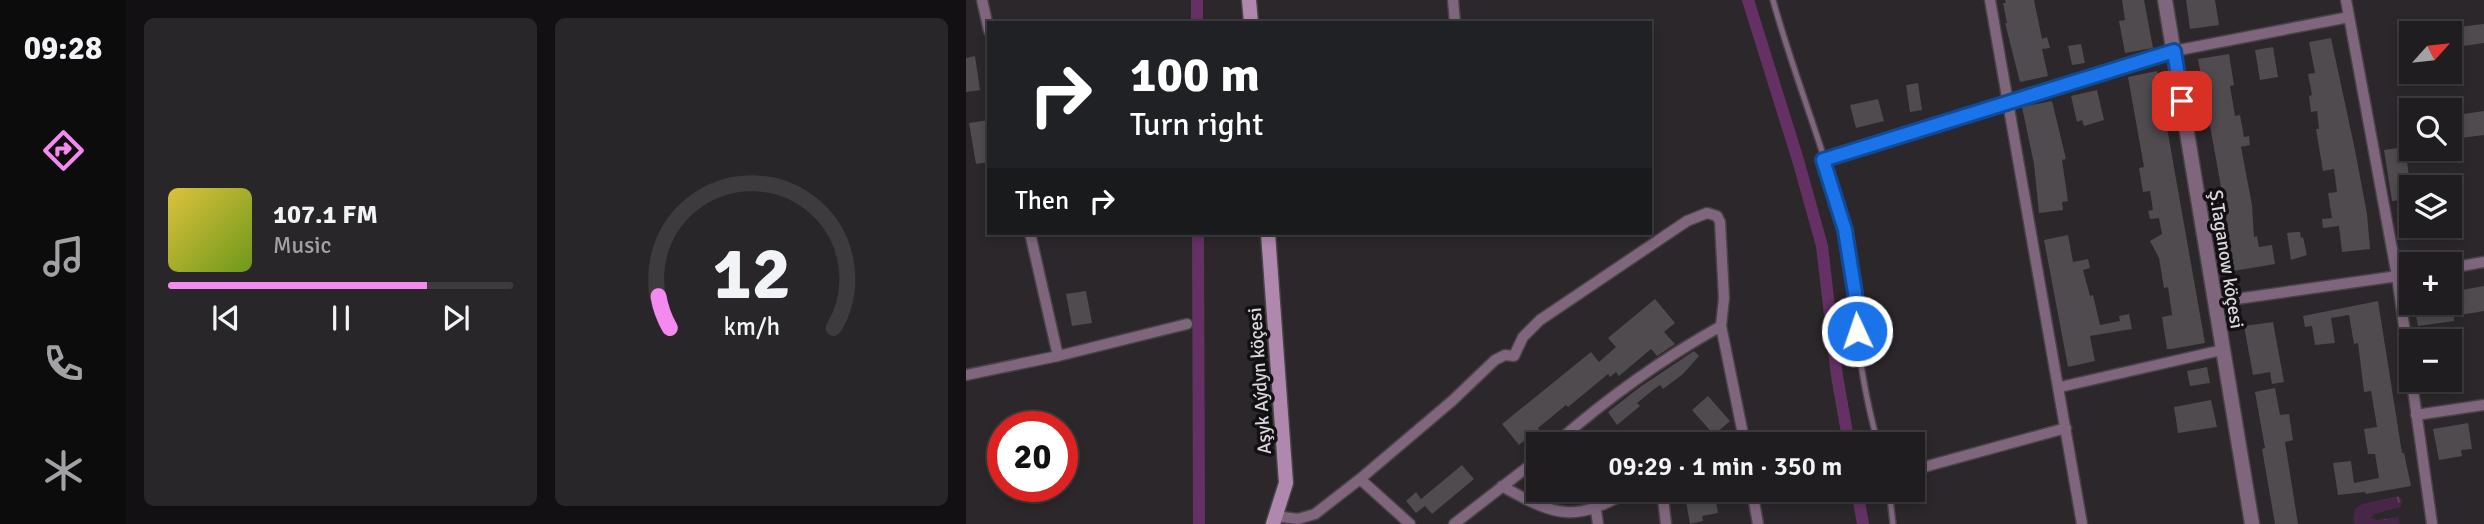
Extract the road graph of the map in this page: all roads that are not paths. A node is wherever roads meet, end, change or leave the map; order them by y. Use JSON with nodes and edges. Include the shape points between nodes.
{"nodes":[{"id":1,"x":982,"y":0,"type":"edge"},
{"id":2,"x":1249,"y":0,"type":"edge"},
{"id":3,"x":1453,"y":0,"type":"edge"},
{"id":4,"x":1773,"y":0,"type":"edge"},
{"id":5,"x":1990,"y":0,"type":"edge"},
{"id":6,"x":2165,"y":0,"type":"edge"},
{"id":7,"x":2346,"y":0,"type":"edge"},
{"id":8,"x":2349,"y":17,"type":"junction"},
{"id":9,"x":1251,"y":21,"type":"edge"},
{"id":10,"x":1455,"y":21,"type":"edge"},
{"id":11,"x":987,"y":22,"type":"edge"},
{"id":12,"x":2174,"y":51,"type":"junction"},
{"id":13,"x":2007,"y":102,"type":"junction"},
{"id":14,"x":1823,"y":160,"type":"junction"},
{"id":15,"x":1030,"y":235,"type":"edge"},
{"id":16,"x":1268,"y":235,"type":"edge"},
{"id":17,"x":2484,"y":262,"type":"edge"},
{"id":18,"x":2462,"y":266,"type":"edge"},
{"id":19,"x":2397,"y":276,"type":"junction"},
{"id":20,"x":2215,"y":302,"type":"junction"},
{"id":21,"x":1186,"y":324,"type":"dead end"},
{"id":22,"x":1721,"y":326,"type":"junction"},
{"id":23,"x":2222,"y":350,"type":"junction"},
{"id":24,"x":1058,"y":356,"type":"junction"},
{"id":25,"x":966,"y":375,"type":"edge"},
{"id":26,"x":2060,"y":387,"type":"junction"},
{"id":27,"x":2484,"y":405,"type":"edge"},
{"id":28,"x":2416,"y":415,"type":"junction"},
{"id":29,"x":2066,"y":428,"type":"junction"},
{"id":30,"x":1568,"y":432,"type":"edge"},
{"id":31,"x":1743,"y":432,"type":"edge"},
{"id":32,"x":1875,"y":432,"type":"edge"},
{"id":33,"x":1925,"y":467,"type":"edge"},
{"id":34,"x":1526,"y":468,"type":"edge"},
{"id":35,"x":1360,"y":479,"type":"junction"},
{"id":36,"x":1502,"y":486,"type":"junction"},
{"id":37,"x":1596,"y":502,"type":"edge"},
{"id":38,"x":1606,"y":502,"type":"edge"},
{"id":39,"x":1663,"y":502,"type":"edge"},
{"id":40,"x":1754,"y":502,"type":"edge"},
{"id":41,"x":1890,"y":502,"type":"edge"},
{"id":42,"x":1597,"y":506,"type":"junction"},
{"id":43,"x":1274,"y":520,"type":"edge"},
{"id":44,"x":1410,"y":524,"type":"edge"},
{"id":45,"x":1454,"y":524,"type":"edge"},
{"id":46,"x":1598,"y":524,"type":"edge"},
{"id":47,"x":1665,"y":524,"type":"edge"},
{"id":48,"x":1758,"y":524,"type":"edge"},
{"id":49,"x":1893,"y":524,"type":"edge"},
{"id":50,"x":2082,"y":524,"type":"edge"},
{"id":51,"x":2252,"y":524,"type":"edge"},
{"id":52,"x":2432,"y":524,"type":"edge"}],
"edges":[{"from":1,"to":11,"type":"street"},
{"from":2,"to":9,"type":"main road"},
{"from":3,"to":10,"type":"street"},
{"from":4,"to":14,"type":"lane"},
{"from":5,"to":13,"type":"street"},
{"from":6,"to":12,"type":"street","name":"Ş.Taganow köçesi"},
{"from":7,"to":8,"type":"street"},
{"from":8,"to":12,"type":"street"},
{"from":8,"to":19,"type":"street"},
{"from":12,"to":13,"type":"street"},
{"from":12,"to":20,"type":"street","name":"Ş.Taganow köçesi"},
{"from":13,"to":14,"type":"street"},
{"from":13,"to":26,"type":"street"},
{"from":14,"to":32,"type":"lane","via":[[1845,230]]},
{"from":15,"to":24,"type":"street"},
{"from":16,"to":43,"type":"main road","name":"Aşyk Aýdyn köçesi","via":[[1286,483]]},
{"from":17,"to":18,"type":"street"},
{"from":19,"to":20,"type":"street"},
{"from":19,"to":28,"type":"street"},
{"from":20,"to":23,"type":"street","name":"Ş.Taganow köçesi"},
{"from":21,"to":24,"type":"street"},
{"from":22,"to":30,"type":"street","via":[[1686,345]]},
{"from":22,"to":31,"type":"street"},
{"from":22,"to":35,"type":"street","via":[[1720,222],[1713,215],[1698,215],[1530,328],[1514,356],[1495,360]]},
{"from":23,"to":26,"type":"street"},
{"from":23,"to":51,"type":"street","name":"Ş.Taganow köçesi"},
{"from":24,"to":25,"type":"street"},
{"from":26,"to":29,"type":"street"},
{"from":27,"to":28,"type":"street"},
{"from":28,"to":52,"type":"street"},
{"from":29,"to":33,"type":"street"},
{"from":29,"to":50,"type":"street"},
{"from":34,"to":36,"type":"street"},
{"from":35,"to":43,"type":"street","via":[[1315,514]]},
{"from":35,"to":44,"type":"street"},
{"from":36,"to":42,"type":"street","via":[[1554,512],[1573,514]]},
{"from":36,"to":45,"type":"street"},
{"from":37,"to":42,"type":"street"},
{"from":38,"to":42,"type":"street"},
{"from":39,"to":47,"type":"street"},
{"from":40,"to":48,"type":"street"},
{"from":41,"to":49,"type":"lane"},
{"from":42,"to":46,"type":"street"}]}
